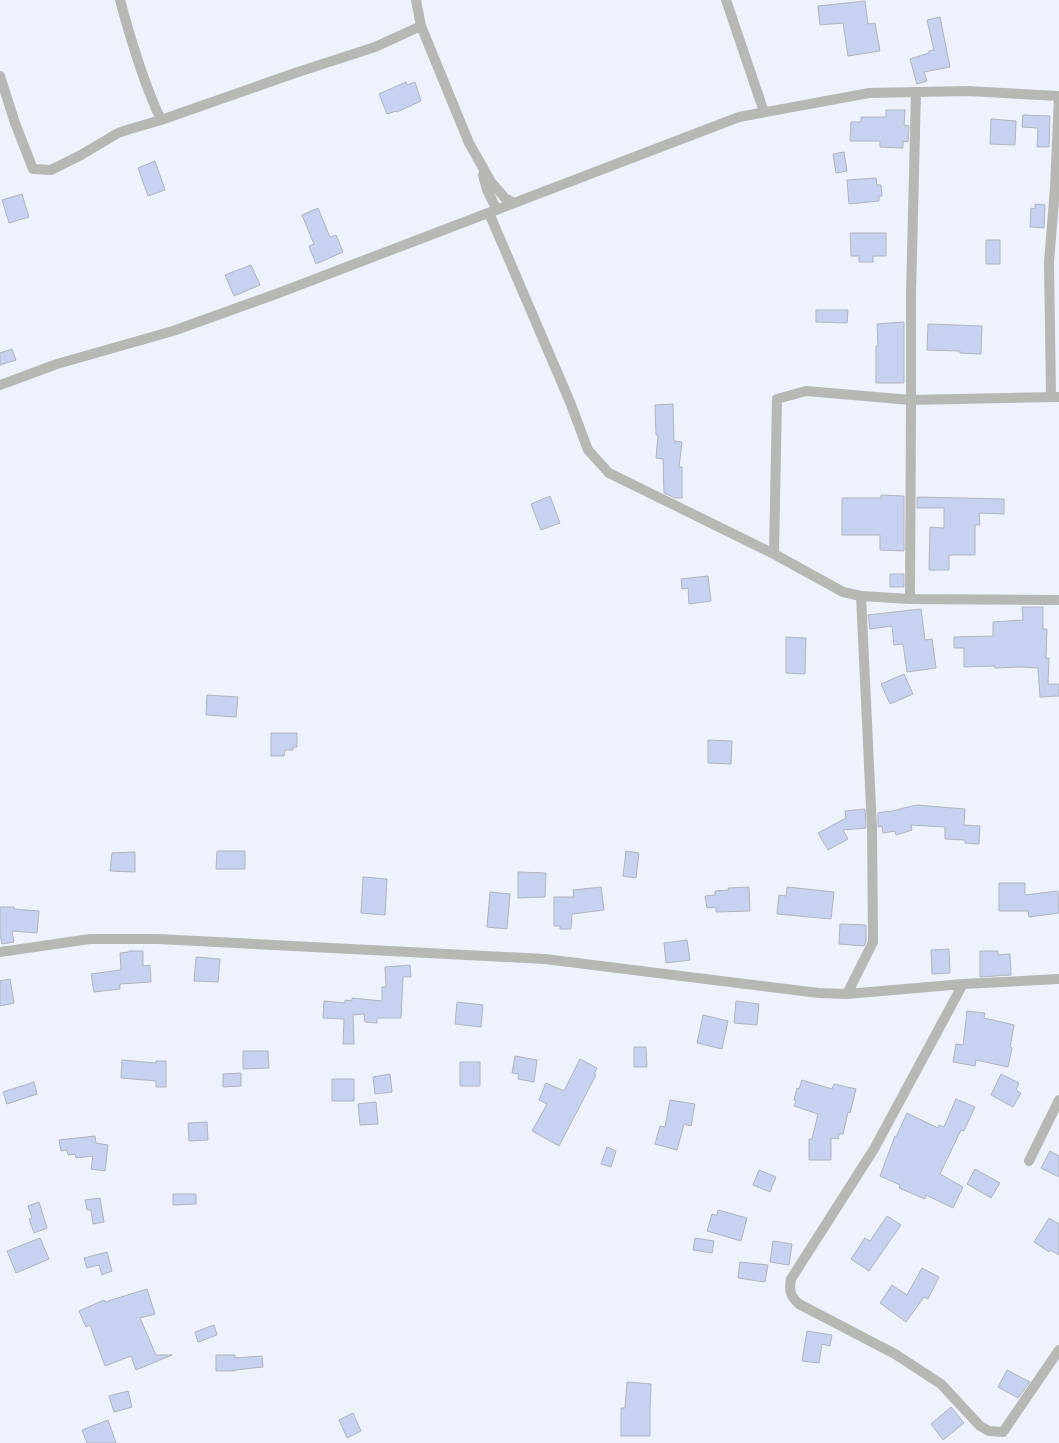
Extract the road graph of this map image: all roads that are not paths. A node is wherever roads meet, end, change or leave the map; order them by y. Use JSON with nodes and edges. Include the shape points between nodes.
{"nodes":[{"id":1,"x":120,"y":0,"type":"edge"},
{"id":2,"x":416,"y":0,"type":"edge"},
{"id":3,"x":726,"y":0,"type":"edge"},
{"id":4,"x":421,"y":26,"type":"junction"},
{"id":5,"x":0,"y":76,"type":"edge"},
{"id":6,"x":916,"y":92,"type":"junction"},
{"id":7,"x":764,"y":112,"type":"junction"},
{"id":8,"x":161,"y":120,"type":"junction"},
{"id":9,"x":480,"y":165,"type":"junction"},
{"id":10,"x":514,"y":203,"type":"junction"},
{"id":11,"x":493,"y":211,"type":"junction"},
{"id":12,"x":0,"y":385,"type":"edge"},
{"id":13,"x":1055,"y":397,"type":"edge"},
{"id":14,"x":911,"y":400,"type":"junction"},
{"id":15,"x":774,"y":554,"type":"junction"},
{"id":16,"x":861,"y":596,"type":"junction"},
{"id":17,"x":910,"y":599,"type":"junction"},
{"id":18,"x":1059,"y":600,"type":"edge"},
{"id":19,"x":0,"y":952,"type":"edge"},
{"id":20,"x":1059,"y":979,"type":"edge"},
{"id":21,"x":963,"y":984,"type":"junction"},
{"id":22,"x":847,"y":994,"type":"junction"},
{"id":23,"x":1059,"y":1100,"type":"edge"},
{"id":24,"x":1029,"y":1161,"type":"dead end"},
{"id":25,"x":1059,"y":1350,"type":"edge"}],
"edges":[{"from":1,"to":8,"type":"street","via":[[138,65]]},
{"from":2,"to":4,"type":"street"},
{"from":3,"to":7,"type":"street"},
{"from":4,"to":8,"type":"street","via":[[375,47],[295,72]]},
{"from":4,"to":9,"type":"street"},
{"from":5,"to":8,"type":"street","via":[[14,123],[33,169],[51,170],[118,133]]},
{"from":6,"to":7,"type":"street","via":[[869,93]]},
{"from":6,"to":13,"type":"street","via":[[967,91],[1059,96],[1049,262]]},
{"from":6,"to":14,"type":"street"},
{"from":7,"to":10,"type":"street","via":[[739,117]]},
{"from":9,"to":10,"type":"street","via":[[505,198]]},
{"from":9,"to":11,"type":"street"},
{"from":10,"to":11,"type":"street"},
{"from":11,"to":12,"type":"street","via":[[173,331],[57,364]]},
{"from":11,"to":15,"type":"street","via":[[588,450],[609,473]]},
{"from":13,"to":14,"type":"street"},
{"from":14,"to":15,"type":"street","via":[[806,391],[777,398]]},
{"from":14,"to":17,"type":"street"},
{"from":15,"to":16,"type":"street","via":[[843,592]]},
{"from":16,"to":17,"type":"street"},
{"from":16,"to":22,"type":"street","via":[[872,828],[873,942]]},
{"from":17,"to":18,"type":"street"},
{"from":19,"to":22,"type":"street","via":[[90,939],[157,939],[545,959],[820,993]]},
{"from":20,"to":21,"type":"street"},
{"from":21,"to":22,"type":"street"},
{"from":21,"to":25,"type":"street","via":[[874,1149],[791,1278],[790,1294],[799,1304],[895,1354],[941,1384],[980,1426],[989,1431],[1003,1432]]},
{"from":23,"to":24,"type":"street"}]}
